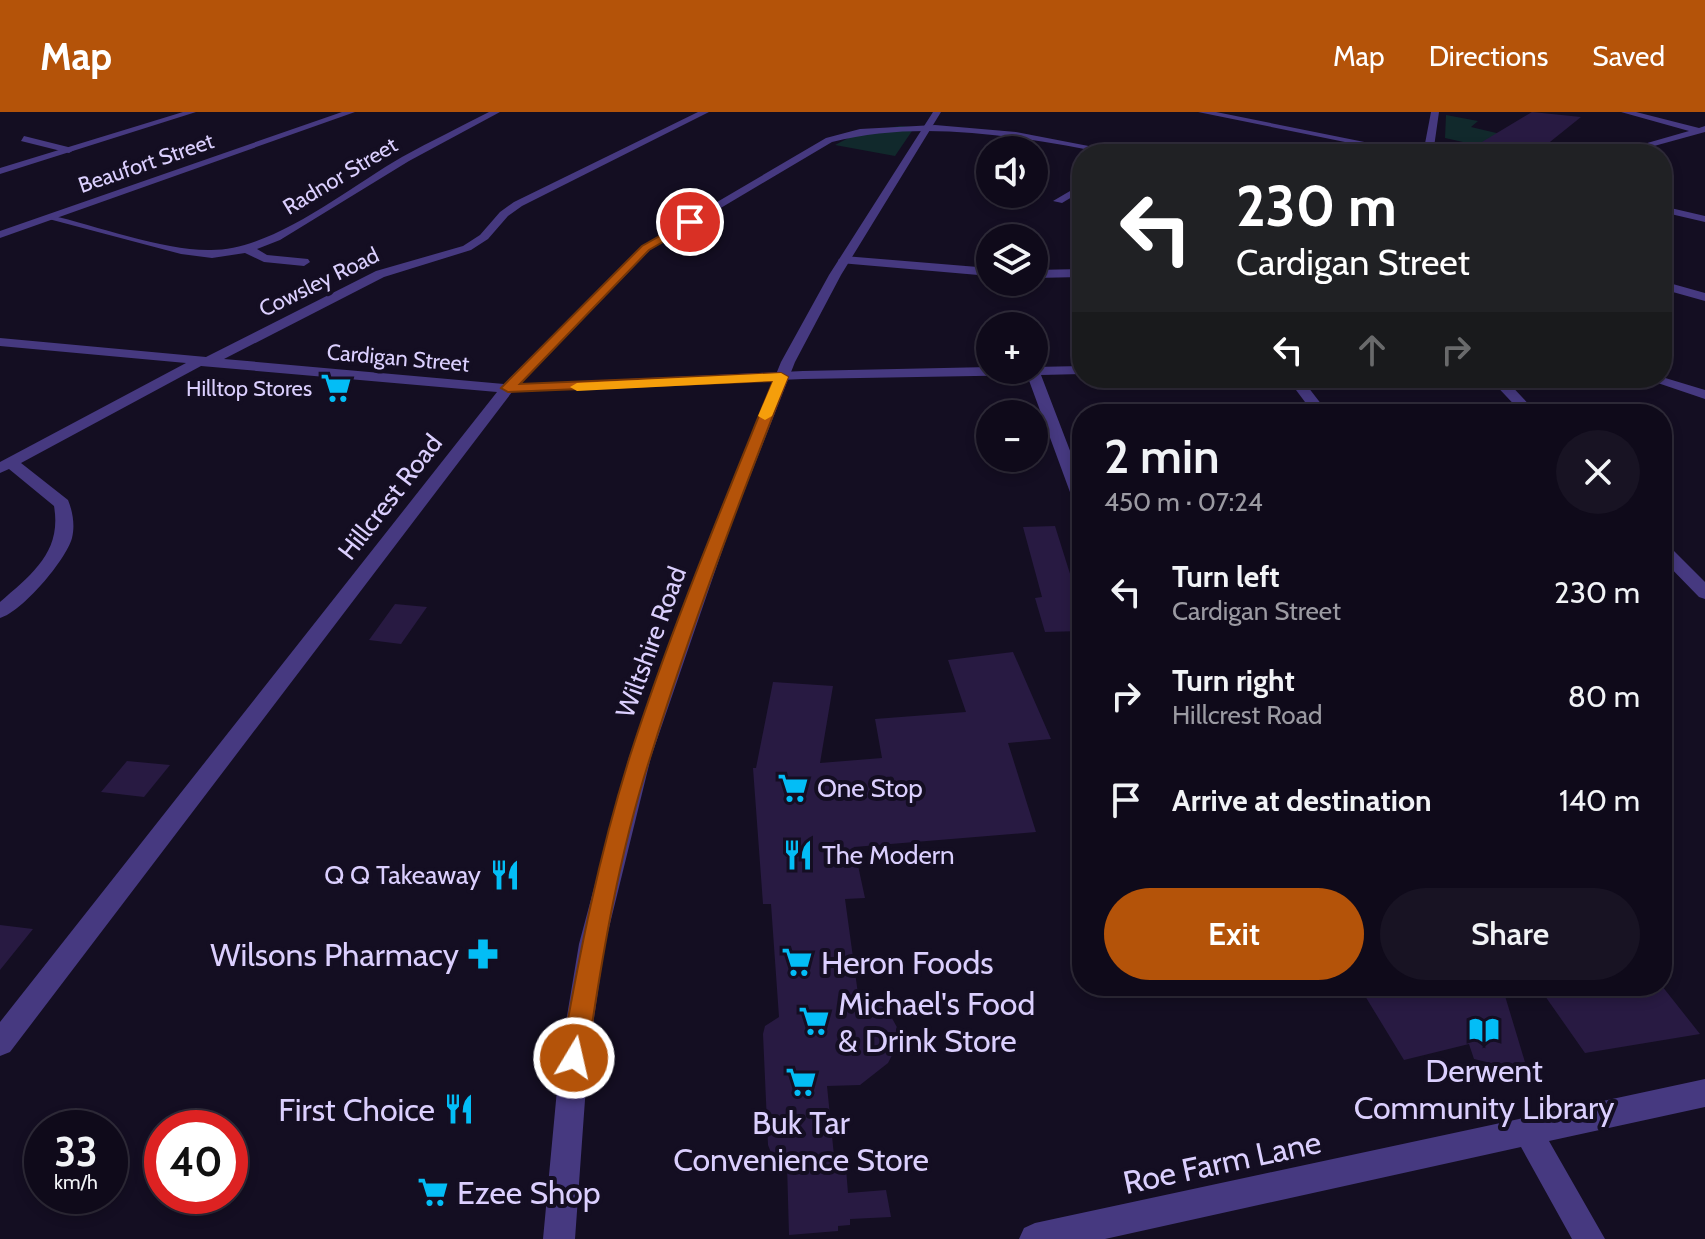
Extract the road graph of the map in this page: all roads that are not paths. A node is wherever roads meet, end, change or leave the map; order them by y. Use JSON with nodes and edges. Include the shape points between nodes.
{"nodes":[{"id":1,"x":192,"y":112,"type":"edge"},
{"id":2,"x":351,"y":112,"type":"edge"},
{"id":3,"x":496,"y":112,"type":"edge"},
{"id":4,"x":705,"y":112,"type":"edge"},
{"id":5,"x":1202,"y":112,"type":"edge"},
{"id":6,"x":1435,"y":112,"type":"edge"},
{"id":7,"x":1625,"y":112,"type":"edge"},
{"id":8,"x":933,"y":118,"type":"edge"},
{"id":9,"x":1703,"y":131,"type":"edge"},
{"id":10,"x":24,"y":139,"type":"dead end"},
{"id":11,"x":1078,"y":144,"type":"edge"},
{"id":12,"x":1367,"y":144,"type":"edge"},
{"id":13,"x":1430,"y":144,"type":"edge"},
{"id":14,"x":1653,"y":144,"type":"edge"},
{"id":15,"x":69,"y":150,"type":"junction"},
{"id":16,"x":0,"y":171,"type":"edge"},
{"id":17,"x":1072,"y":193,"type":"edge"},
{"id":18,"x":1058,"y":201,"type":"dead end"},
{"id":19,"x":1672,"y":211,"type":"edge"},
{"id":20,"x":50,"y":218,"type":"junction"},
{"id":21,"x":1705,"y":219,"type":"edge"},
{"id":22,"x":0,"y":235,"type":"edge"},
{"id":23,"x":247,"y":249,"type":"junction"},
{"id":24,"x":844,"y":260,"type":"junction"},
{"id":25,"x":304,"y":262,"type":"dead end"},
{"id":26,"x":976,"y":271,"type":"edge"},
{"id":27,"x":1072,"y":273,"type":"edge"},
{"id":28,"x":1048,"y":274,"type":"edge"},
{"id":29,"x":1672,"y":288,"type":"edge"},
{"id":30,"x":1705,"y":297,"type":"edge"},
{"id":31,"x":0,"y":342,"type":"edge"},
{"id":32,"x":202,"y":363,"type":"junction"},
{"id":33,"x":1072,"y":370,"type":"edge"},
{"id":34,"x":1048,"y":371,"type":"edge"},
{"id":35,"x":976,"y":372,"type":"edge"},
{"id":36,"x":781,"y":377,"type":"junction"},
{"id":37,"x":1037,"y":384,"type":"edge"},
{"id":38,"x":1672,"y":385,"type":"edge"},
{"id":39,"x":508,"y":388,"type":"junction"},
{"id":40,"x":1302,"y":388,"type":"edge"},
{"id":41,"x":1506,"y":388,"type":"edge"},
{"id":42,"x":1705,"y":395,"type":"edge"},
{"id":43,"x":1314,"y":404,"type":"edge"},
{"id":44,"x":1521,"y":404,"type":"edge"},
{"id":45,"x":6,"y":466,"type":"edge"},
{"id":46,"x":1072,"y":477,"type":"edge"},
{"id":47,"x":1672,"y":559,"type":"edge"},
{"id":48,"x":1705,"y":593,"type":"edge"},
{"id":49,"x":0,"y":612,"type":"edge"},
{"id":50,"x":0,"y":1043,"type":"edge"},
{"id":51,"x":1705,"y":1093,"type":"edge"},
{"id":52,"x":1528,"y":1132,"type":"junction"},
{"id":53,"x":1112,"y":1231,"type":"edge"},
{"id":54,"x":559,"y":1239,"type":"edge"},
{"id":55,"x":1035,"y":1239,"type":"edge"},
{"id":56,"x":1589,"y":1239,"type":"edge"}],
"edges":[{"from":1,"to":15,"type":"street"},
{"from":2,"to":20,"type":"street","name":"Beaufort Street"},
{"from":3,"to":23,"type":"street","name":"Radnor Street","via":[[276,238]]},
{"from":4,"to":32,"type":"street","name":"Cowsley Road","via":[[518,204],[467,248],[380,274]]},
{"from":5,"to":12,"type":"street"},
{"from":6,"to":13,"type":"street"},
{"from":7,"to":9,"type":"street"},
{"from":8,"to":11,"type":"street","name":"Hillcrest Road"},
{"from":8,"to":24,"type":"street","name":"Wiltshire Road"},
{"from":8,"to":39,"type":"street","name":"Hillcrest Road","via":[[846,132],[646,248]]},
{"from":9,"to":14,"type":"street"},
{"from":10,"to":15,"type":"street"},
{"from":15,"to":16,"type":"street"},
{"from":17,"to":18,"type":"street"},
{"from":19,"to":21,"type":"street"},
{"from":20,"to":22,"type":"street","name":"Beaufort Street"},
{"from":20,"to":23,"type":"street","via":[[198,254]]},
{"from":23,"to":25,"type":"street","via":[[262,258]]},
{"from":24,"to":26,"type":"street"},
{"from":24,"to":36,"type":"street","name":"Wiltshire Road"},
{"from":27,"to":28,"type":"street"},
{"from":29,"to":30,"type":"street"},
{"from":31,"to":32,"type":"street","name":"Cardigan Street"},
{"from":32,"to":39,"type":"street","name":"Cardigan Street"},
{"from":32,"to":45,"type":"street","name":"Cowsley Road"},
{"from":33,"to":34,"type":"street","name":"Cardigan Street"},
{"from":35,"to":36,"type":"street","name":"Cardigan Street"},
{"from":36,"to":39,"type":"street","name":"Cardigan Street"},
{"from":36,"to":54,"type":"street","name":"Wiltshire Road","via":[[636,771],[590,959],[574,1058]]},
{"from":37,"to":46,"type":"street"},
{"from":38,"to":42,"type":"street"},
{"from":39,"to":50,"type":"street","name":"Hillcrest Road"},
{"from":40,"to":43,"type":"street"},
{"from":41,"to":44,"type":"street"},
{"from":45,"to":49,"type":"street","via":[[62,504],[66,532],[52,559]]},
{"from":47,"to":48,"type":"street"},
{"from":51,"to":52,"type":"street","name":"Roe Farm Lane"},
{"from":52,"to":53,"type":"street","name":"Roe Farm Lane"},
{"from":52,"to":56,"type":"street"},
{"from":53,"to":55,"type":"street","name":"Roe Farm Lane"}]}
